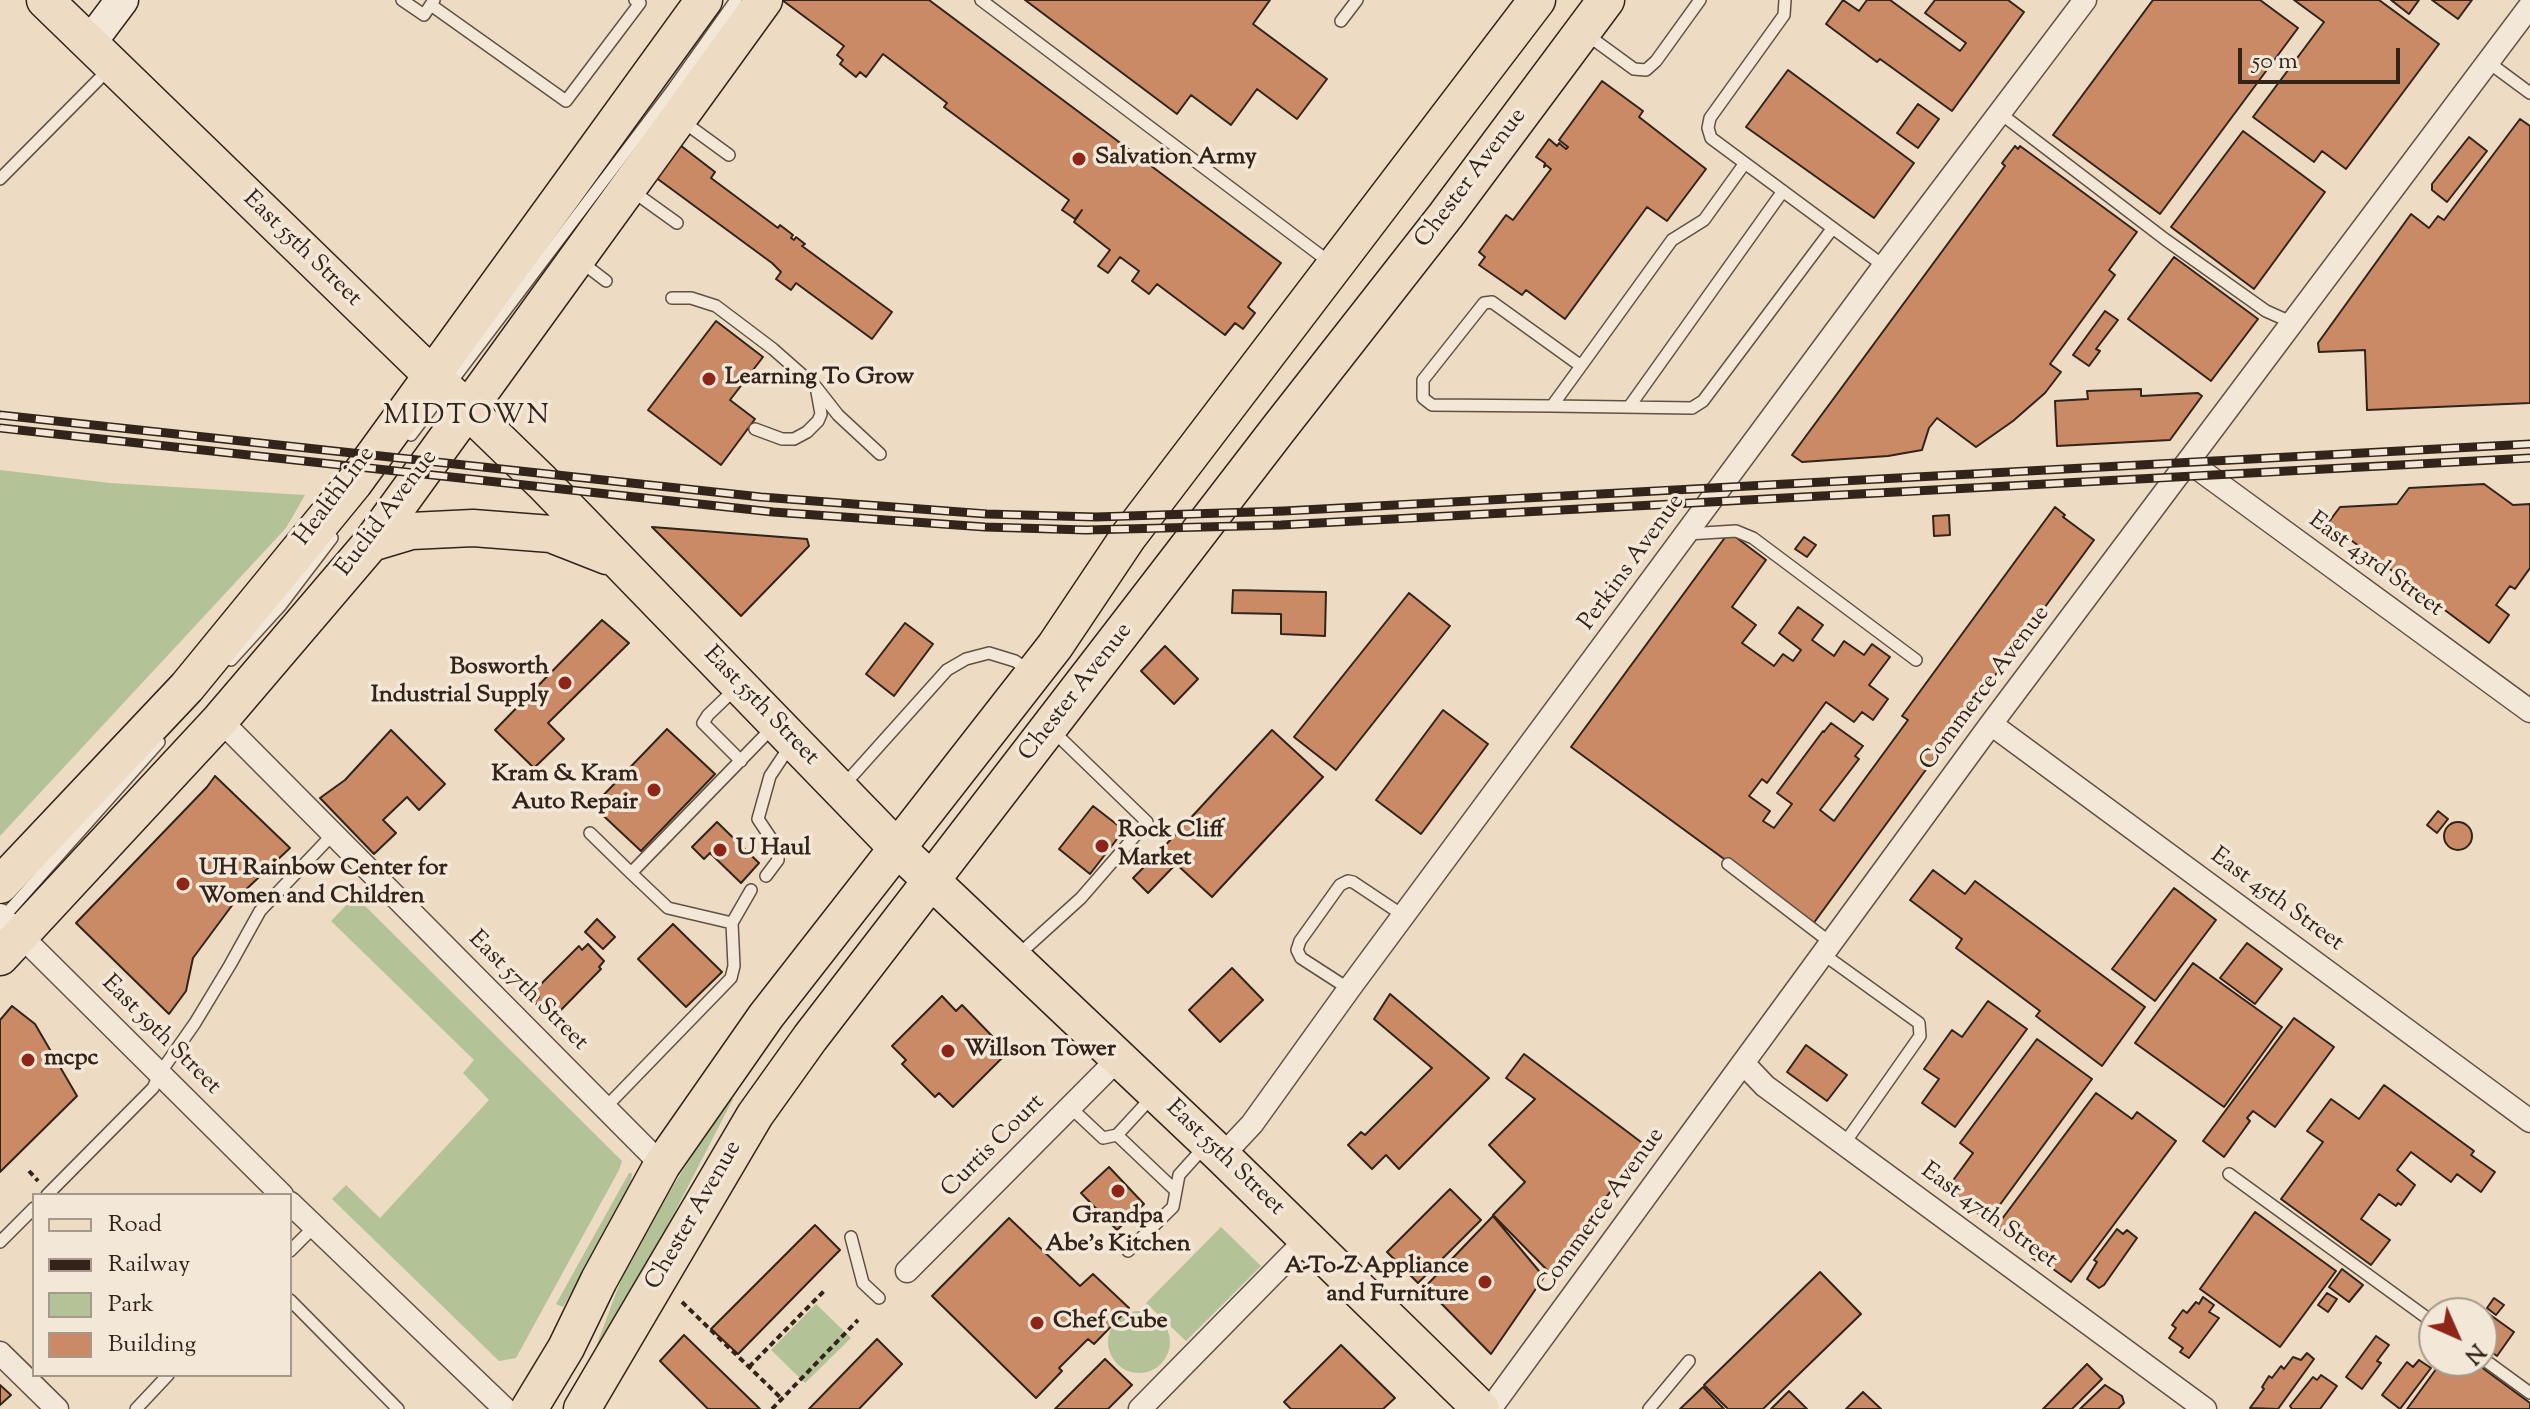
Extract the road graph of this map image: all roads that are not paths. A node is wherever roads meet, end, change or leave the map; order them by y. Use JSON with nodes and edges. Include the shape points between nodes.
{"nodes":[{"id":1,"x":45,"y":0,"type":"edge"},
{"id":2,"x":122,"y":0,"type":"edge"},
{"id":3,"x":402,"y":0,"type":"edge"},
{"id":4,"x":635,"y":0,"type":"edge"},
{"id":5,"x":704,"y":0,"type":"edge"},
{"id":6,"x":736,"y":0,"type":"edge"},
{"id":7,"x":764,"y":0,"type":"edge"},
{"id":8,"x":981,"y":0,"type":"edge"},
{"id":9,"x":1357,"y":0,"type":"edge"},
{"id":10,"x":1537,"y":0,"type":"edge"},
{"id":11,"x":1606,"y":0,"type":"edge"},
{"id":12,"x":1700,"y":0,"type":"edge"},
{"id":13,"x":1785,"y":0,"type":"edge"},
{"id":14,"x":2085,"y":0,"type":"edge"},
{"id":15,"x":433,"y":2,"type":"edge"},
{"id":16,"x":2530,"y":6,"type":"edge"},
{"id":17,"x":1341,"y":21,"type":"dead end"},
{"id":18,"x":1583,"y":31,"type":"junction"},
{"id":19,"x":100,"y":56,"type":"junction"},
{"id":20,"x":2488,"y":62,"type":"junction"},
{"id":21,"x":2530,"y":93,"type":"edge"},
{"id":22,"x":2001,"y":114,"type":"junction"},
{"id":23,"x":678,"y":117,"type":"junction"},
{"id":24,"x":729,"y":155,"type":"dead end"},
{"id":25,"x":1745,"y":163,"type":"junction"},
{"id":26,"x":0,"y":179,"type":"edge"},
{"id":27,"x":627,"y":187,"type":"junction"},
{"id":28,"x":1783,"y":191,"type":"junction"},
{"id":29,"x":677,"y":223,"type":"dead end"},
{"id":30,"x":1832,"y":229,"type":"junction"},
{"id":31,"x":576,"y":258,"type":"junction"},
{"id":32,"x":1335,"y":266,"type":"junction"},
{"id":33,"x":1884,"y":266,"type":"junction"},
{"id":34,"x":606,"y":281,"type":"dead end"},
{"id":35,"x":672,"y":298,"type":"dead end"},
{"id":36,"x":2293,"y":323,"type":"junction"},
{"id":37,"x":1581,"y":366,"type":"junction"},
{"id":38,"x":816,"y":387,"type":"junction"},
{"id":39,"x":448,"y":392,"type":"junction"},
{"id":40,"x":1552,"y":406,"type":"junction"},
{"id":41,"x":1629,"y":407,"type":"junction"},
{"id":42,"x":755,"y":429,"type":"dead end"},
{"id":43,"x":406,"y":441,"type":"dead end"},
{"id":44,"x":880,"y":454,"type":"dead end"},
{"id":45,"x":2189,"y":462,"type":"junction"},
{"id":46,"x":1686,"y":534,"type":"junction"},
{"id":47,"x":355,"y":536,"type":"junction"},
{"id":48,"x":619,"y":560,"type":"junction"},
{"id":49,"x":1916,"y":660,"type":"dead end"},
{"id":50,"x":1034,"y":673,"type":"junction"},
{"id":51,"x":218,"y":675,"type":"dead end"},
{"id":52,"x":739,"y":685,"type":"junction"},
{"id":53,"x":2530,"y":711,"type":"edge"},
{"id":54,"x":220,"y":720,"type":"junction"},
{"id":55,"x":1991,"y":724,"type":"junction"},
{"id":56,"x":1049,"y":728,"type":"junction"},
{"id":57,"x":168,"y":731,"type":"dead end"},
{"id":58,"x":784,"y":733,"type":"junction"},
{"id":59,"x":741,"y":761,"type":"junction"},
{"id":60,"x":840,"y":789,"type":"junction"},
{"id":61,"x":590,"y":833,"type":"dead end"},
{"id":62,"x":333,"y":834,"type":"junction"},
{"id":63,"x":898,"y":849,"type":"junction"},
{"id":64,"x":1728,"y":864,"type":"dead end"},
{"id":65,"x":631,"y":873,"type":"junction"},
{"id":66,"x":766,"y":876,"type":"dead end"},
{"id":67,"x":931,"y":881,"type":"junction"},
{"id":68,"x":751,"y":890,"type":"dead end"},
{"id":69,"x":1404,"y":916,"type":"junction"},
{"id":70,"x":4,"y":922,"type":"edge"},
{"id":71,"x":732,"y":923,"type":"junction"},
{"id":72,"x":1827,"y":949,"type":"junction"},
{"id":73,"x":1013,"y":959,"type":"junction"},
{"id":74,"x":1349,"y":989,"type":"junction"},
{"id":75,"x":1118,"y":1059,"type":"junction"},
{"id":76,"x":1743,"y":1063,"type":"junction"},
{"id":77,"x":160,"y":1073,"type":"junction"},
{"id":78,"x":1155,"y":1094,"type":"junction"},
{"id":79,"x":1070,"y":1107,"type":"junction"},
{"id":80,"x":605,"y":1108,"type":"junction"},
{"id":81,"x":2530,"y":1121,"type":"edge"},
{"id":82,"x":1117,"y":1135,"type":"junction"},
{"id":83,"x":1844,"y":1144,"type":"junction"},
{"id":84,"x":1215,"y":1149,"type":"junction"},
{"id":85,"x":662,"y":1165,"type":"junction"},
{"id":86,"x":2229,"y":1174,"type":"dead end"},
{"id":87,"x":1176,"y":1191,"type":"junction"},
{"id":88,"x":49,"y":1193,"type":"edge"},
{"id":89,"x":280,"y":1193,"type":"edge"},
{"id":90,"x":292,"y":1205,"type":"edge"},
{"id":91,"x":32,"y":1210,"type":"edge"},
{"id":92,"x":314,"y":1227,"type":"junction"},
{"id":93,"x":851,"y":1237,"type":"dead end"},
{"id":94,"x":1307,"y":1239,"type":"junction"},
{"id":95,"x":0,"y":1242,"type":"edge"},
{"id":96,"x":292,"y":1249,"type":"edge"},
{"id":97,"x":1128,"y":1251,"type":"dead end"},
{"id":98,"x":907,"y":1271,"type":"dead end"},
{"id":99,"x":879,"y":1298,"type":"dead end"},
{"id":100,"x":292,"y":1302,"type":"edge"},
{"id":101,"x":2418,"y":1311,"type":"edge"},
{"id":102,"x":0,"y":1353,"type":"edge"},
{"id":103,"x":1689,"y":1361,"type":"dead end"},
{"id":104,"x":2498,"y":1370,"type":"edge"},
{"id":105,"x":166,"y":1377,"type":"edge"},
{"id":106,"x":2530,"y":1393,"type":"edge"},
{"id":107,"x":57,"y":1409,"type":"edge"},
{"id":108,"x":137,"y":1409,"type":"edge"},
{"id":109,"x":398,"y":1409,"type":"edge"},
{"id":110,"x":505,"y":1409,"type":"edge"},
{"id":111,"x":529,"y":1409,"type":"edge"},
{"id":112,"x":582,"y":1409,"type":"edge"},
{"id":113,"x":1140,"y":1409,"type":"edge"},
{"id":114,"x":1481,"y":1409,"type":"edge"},
{"id":115,"x":1490,"y":1409,"type":"edge"},
{"id":116,"x":1649,"y":1409,"type":"edge"},
{"id":117,"x":2205,"y":1409,"type":"edge"}],
"edges":[{"from":1,"to":19,"type":"main road","name":"East 55th Street"},
{"from":2,"to":19,"type":"street"},
{"from":3,"to":15,"type":"lane","via":[[424,15]]},
{"from":4,"to":15,"type":"lane","via":[[640,3],[566,101]]},
{"from":5,"to":39,"type":"main road","name":"Euclid Avenue"},
{"from":6,"to":39,"type":"lane","name":"HealthLine"},
{"from":7,"to":23,"type":"main road","name":"Euclid Avenue"},
{"from":8,"to":32,"type":"lane"},
{"from":9,"to":17,"type":"lane"},
{"from":10,"to":32,"type":"main road","name":"Chester Avenue"},
{"from":11,"to":18,"type":"main road","name":"Chester Avenue"},
{"from":12,"to":18,"type":"lane","via":[[1646,70],[1634,69]]},
{"from":13,"to":25,"type":"lane","via":[[1784,15],[1710,118],[1711,138]]},
{"from":14,"to":22,"type":"street","name":"Perkins Avenue"},
{"from":16,"to":20,"type":"street","name":"Commerce Avenue"},
{"from":18,"to":56,"type":"main road","name":"Chester Avenue"},
{"from":19,"to":26,"type":"lane"},
{"from":19,"to":39,"type":"main road","name":"East 55th Street"},
{"from":20,"to":21,"type":"lane"},
{"from":20,"to":36,"type":"street","name":"Commerce Avenue"},
{"from":22,"to":33,"type":"street","name":"Perkins Avenue"},
{"from":22,"to":36,"type":"lane","via":[[2166,240],[2266,311]]},
{"from":23,"to":24,"type":"lane"},
{"from":23,"to":27,"type":"main road","name":"Euclid Avenue"},
{"from":25,"to":28,"type":"lane"},
{"from":25,"to":37,"type":"lane","via":[[1704,220],[1672,240]]},
{"from":27,"to":29,"type":"lane"},
{"from":27,"to":31,"type":"main road","name":"Euclid Avenue"},
{"from":28,"to":30,"type":"lane"},
{"from":28,"to":41,"type":"lane"},
{"from":30,"to":33,"type":"lane"},
{"from":30,"to":41,"type":"lane","via":[[1703,401],[1692,408]]},
{"from":31,"to":34,"type":"lane"},
{"from":31,"to":39,"type":"main road","name":"Euclid Avenue"},
{"from":32,"to":50,"type":"main road","name":"Chester Avenue","via":[[1128,537]]},
{"from":33,"to":46,"type":"street","name":"Perkins Avenue"},
{"from":35,"to":38,"type":"lane","via":[[716,306]]},
{"from":36,"to":45,"type":"street","name":"Commerce Avenue"},
{"from":37,"to":40,"type":"lane"},
{"from":37,"to":40,"type":"lane","via":[[1492,302],[1484,303],[1423,380],[1423,398],[1432,405]]},
{"from":38,"to":42,"type":"lane","via":[[821,414],[807,432],[782,439]]},
{"from":38,"to":44,"type":"lane"},
{"from":39,"to":43,"type":"lane","name":"HealthLine"},
{"from":39,"to":47,"type":"main road","name":"Euclid Avenue"},
{"from":39,"to":48,"type":"main road","name":"East 55th Street"},
{"from":39,"to":70,"type":"main road","name":"Euclid Avenue","via":[[354,483]]},
{"from":40,"to":41,"type":"lane"},
{"from":45,"to":53,"type":"street","name":"East 43rd Street"},
{"from":45,"to":55,"type":"street","name":"Commerce Avenue"},
{"from":46,"to":49,"type":"lane","via":[[1736,531],[1753,538]]},
{"from":46,"to":69,"type":"street","name":"Perkins Avenue"},
{"from":47,"to":48,"type":"main road","via":[[473,528],[551,534]]},
{"from":47,"to":51,"type":"lane","name":"HealthLine","via":[[281,605]]},
{"from":47,"to":54,"type":"main road","name":"Euclid Avenue"},
{"from":48,"to":52,"type":"main road","name":"East 55th Street"},
{"from":50,"to":60,"type":"lane","via":[[989,653],[947,670]]},
{"from":50,"to":63,"type":"main road","name":"Chester Avenue"},
{"from":52,"to":58,"type":"main road","name":"East 55th Street"},
{"from":52,"to":59,"type":"lane","via":[[703,723]]},
{"from":54,"to":62,"type":"street","name":"East 57th Street"},
{"from":54,"to":70,"type":"main road","name":"Euclid Avenue"},
{"from":55,"to":72,"type":"street","name":"Commerce Avenue"},
{"from":55,"to":81,"type":"street","name":"East 45th Street"},
{"from":56,"to":67,"type":"main road","name":"Chester Avenue"},
{"from":56,"to":73,"type":"lane","via":[[1147,822],[1081,898]]},
{"from":57,"to":70,"type":"lane"},
{"from":58,"to":59,"type":"lane"},
{"from":58,"to":60,"type":"main road","name":"East 55th Street"},
{"from":58,"to":66,"type":"lane","via":[[758,819],[778,849],[778,860]]},
{"from":59,"to":65,"type":"lane"},
{"from":60,"to":63,"type":"main road","name":"East 55th Street"},
{"from":61,"to":65,"type":"lane"},
{"from":62,"to":77,"type":"lane","via":[[260,911]]},
{"from":62,"to":80,"type":"street","name":"East 57th Street"},
{"from":63,"to":67,"type":"main road","name":"East 55th Street"},
{"from":63,"to":85,"type":"main road","name":"Chester Avenue","via":[[766,1016]]},
{"from":64,"to":72,"type":"lane"},
{"from":65,"to":71,"type":"lane","via":[[668,908]]},
{"from":67,"to":73,"type":"main road","name":"East 55th Street"},
{"from":67,"to":112,"type":"main road","name":"Chester Avenue","via":[[755,1115]]},
{"from":68,"to":71,"type":"lane"},
{"from":69,"to":74,"type":"street","name":"Perkins Avenue"},
{"from":69,"to":74,"type":"lane","via":[[1353,882],[1340,885],[1297,950]]},
{"from":70,"to":77,"type":"street","name":"East 59th Street"},
{"from":71,"to":80,"type":"lane","via":[[731,978]]},
{"from":72,"to":76,"type":"street","name":"Commerce Avenue"},
{"from":72,"to":83,"type":"lane","via":[[1919,1023],[1920,1036]]},
{"from":73,"to":75,"type":"main road","name":"East 55th Street"},
{"from":74,"to":84,"type":"street","name":"Perkins Avenue","via":[[1252,1124]]},
{"from":75,"to":78,"type":"main road","name":"East 55th Street"},
{"from":75,"to":79,"type":"street","name":"Curtis Court"},
{"from":76,"to":83,"type":"street","name":"East 47th Street","via":[[1765,1086]]},
{"from":76,"to":115,"type":"street","name":"Commerce Avenue"},
{"from":77,"to":88,"type":"lane","via":[[153,1088]]},
{"from":77,"to":89,"type":"street","name":"East 59th Street"},
{"from":78,"to":82,"type":"lane"},
{"from":78,"to":84,"type":"main road","name":"East 55th Street"},
{"from":79,"to":82,"type":"lane","via":[[1103,1138]]},
{"from":79,"to":98,"type":"street","name":"Curtis Court"},
{"from":80,"to":85,"type":"street","name":"East 57th Street"},
{"from":82,"to":87,"type":"lane"},
{"from":83,"to":117,"type":"street","name":"East 47th Street"},
{"from":84,"to":87,"type":"lane","via":[[1179,1175]]},
{"from":84,"to":94,"type":"main road","name":"East 55th Street"},
{"from":85,"to":111,"type":"main road","name":"Chester Avenue"},
{"from":86,"to":101,"type":"lane"},
{"from":87,"to":97,"type":"lane","via":[[1173,1207]]},
{"from":90,"to":92,"type":"street"},
{"from":91,"to":95,"type":"lane"},
{"from":92,"to":96,"type":"lane"},
{"from":92,"to":110,"type":"street"},
{"from":93,"to":99,"type":"lane","via":[[863,1283]]},
{"from":94,"to":113,"type":"street"},
{"from":94,"to":114,"type":"main road","name":"East 55th Street"},
{"from":100,"to":109,"type":"lane"},
{"from":102,"to":107,"type":"street"},
{"from":103,"to":116,"type":"lane"},
{"from":104,"to":106,"type":"lane"},
{"from":105,"to":108,"type":"lane"}]}
